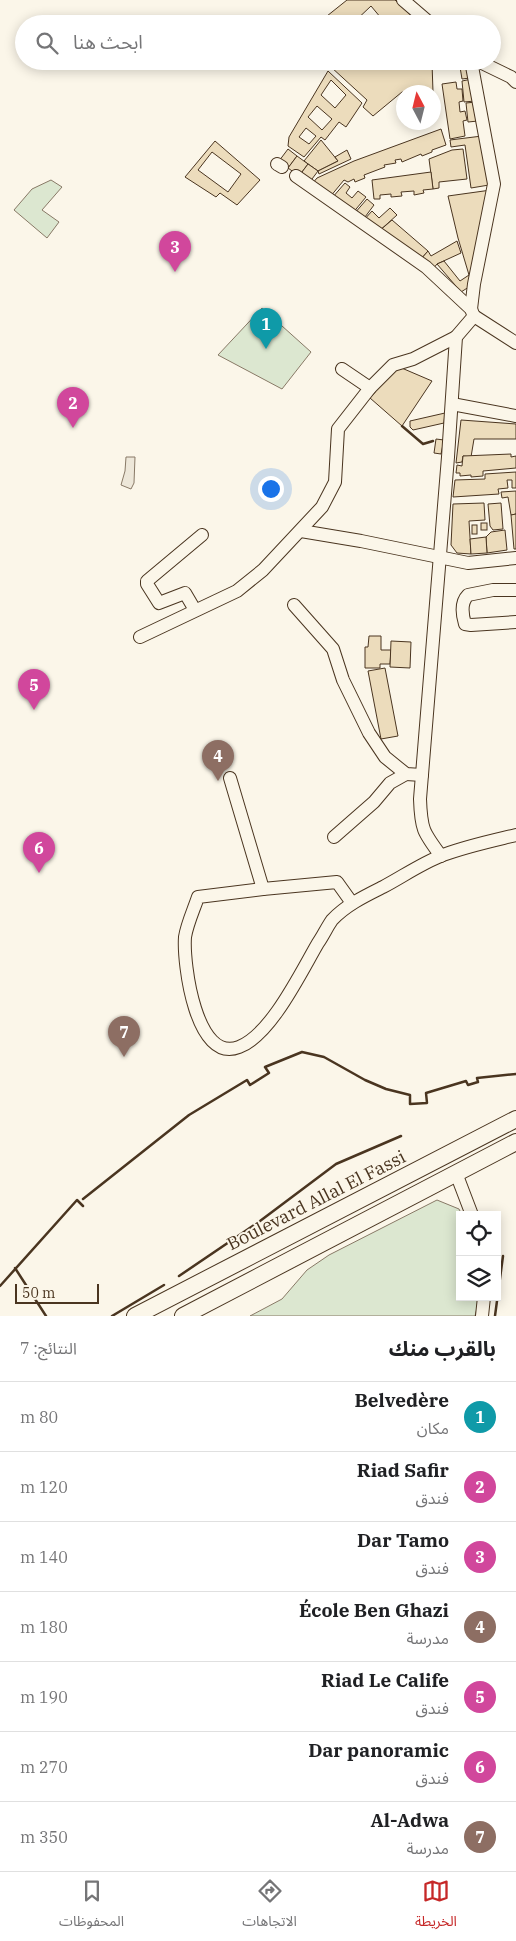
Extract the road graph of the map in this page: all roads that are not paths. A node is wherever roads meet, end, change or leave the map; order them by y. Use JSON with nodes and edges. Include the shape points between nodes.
{"nodes":[{"id":1,"x":403,"y":0,"type":"edge"},
{"id":2,"x":420,"y":15,"type":"edge"},
{"id":3,"x":473,"y":70,"type":"edge"},
{"id":4,"x":497,"y":70,"type":"edge"},
{"id":5,"x":516,"y":82,"type":"edge"},
{"id":6,"x":296,"y":176,"type":"dead end"},
{"id":7,"x":472,"y":312,"type":"junction"},
{"id":8,"x":456,"y":337,"type":"junction"},
{"id":9,"x":516,"y":343,"type":"edge"},
{"id":10,"x":342,"y":369,"type":"dead end"},
{"id":11,"x":370,"y":388,"type":"junction"},
{"id":12,"x":452,"y":404,"type":"junction"},
{"id":13,"x":516,"y":416,"type":"edge"},
{"id":14,"x":301,"y":531,"type":"junction"},
{"id":15,"x":202,"y":535,"type":"dead end"},
{"id":16,"x":440,"y":556,"type":"junction"},
{"id":17,"x":516,"y":558,"type":"edge"},
{"id":18,"x":516,"y":590,"type":"edge"},
{"id":19,"x":294,"y":605,"type":"dead end"},
{"id":20,"x":195,"y":610,"type":"junction"},
{"id":21,"x":516,"y":622,"type":"edge"},
{"id":22,"x":140,"y":637,"type":"dead end"},
{"id":23,"x":406,"y":774,"type":"junction"},
{"id":24,"x":422,"y":776,"type":"junction"},
{"id":25,"x":230,"y":778,"type":"dead end"},
{"id":26,"x":516,"y":835,"type":"edge"},
{"id":27,"x":334,"y":837,"type":"dead end"},
{"id":28,"x":442,"y":856,"type":"junction"},
{"id":29,"x":263,"y":889,"type":"junction"},
{"id":30,"x":352,"y":903,"type":"junction"},
{"id":31,"x":516,"y":1119,"type":"edge"},
{"id":32,"x":516,"y":1142,"type":"edge"},
{"id":33,"x":456,"y":1173,"type":"junction"},
{"id":34,"x":470,"y":1211,"type":"edge"},
{"id":35,"x":484,"y":1301,"type":"edge"},
{"id":36,"x":135,"y":1316,"type":"edge"},
{"id":37,"x":183,"y":1316,"type":"edge"},
{"id":38,"x":482,"y":1316,"type":"edge"}],
"edges":[{"from":1,"to":2,"type":"street"},
{"from":3,"to":7,"type":"street","via":[[494,184],[474,284]]},
{"from":4,"to":5,"type":"street"},
{"from":6,"to":7,"type":"street","via":[[426,267]]},
{"from":7,"to":8,"type":"street"},
{"from":7,"to":9,"type":"street"},
{"from":8,"to":11,"type":"street","via":[[393,366]]},
{"from":8,"to":12,"type":"street"},
{"from":10,"to":11,"type":"street"},
{"from":11,"to":14,"type":"street","via":[[338,429],[335,482],[322,507]]},
{"from":12,"to":13,"type":"street"},
{"from":12,"to":16,"type":"street"},
{"from":14,"to":16,"type":"street"},
{"from":14,"to":20,"type":"street","via":[[237,591]]},
{"from":15,"to":20,"type":"street","via":[[146,581],[160,603],[185,593]]},
{"from":16,"to":17,"type":"street","via":[[468,563]]},
{"from":16,"to":24,"type":"street"},
{"from":18,"to":21,"type":"street","via":[[468,594],[463,608],[466,624]]},
{"from":19,"to":23,"type":"street","via":[[333,649],[343,680],[369,733],[385,757]]},
{"from":20,"to":22,"type":"street"},
{"from":23,"to":24,"type":"street"},
{"from":23,"to":27,"type":"street","via":[[390,783],[374,802]]},
{"from":24,"to":28,"type":"street","via":[[421,822],[426,836]]},
{"from":25,"to":29,"type":"street"},
{"from":26,"to":28,"type":"street"},
{"from":28,"to":30,"type":"street"},
{"from":29,"to":30,"type":"street","via":[[337,882]]},
{"from":29,"to":30,"type":"street","via":[[198,897],[186,935],[190,987],[199,1021],[209,1038],[228,1050],[240,1047],[257,1036],[278,1011],[332,921]]},
{"from":31,"to":36,"type":"main road","name":"Boulevard Allal El Fassi"},
{"from":32,"to":33,"type":"main road"},
{"from":33,"to":34,"type":"street"},
{"from":33,"to":37,"type":"main road"},
{"from":35,"to":38,"type":"street"}]}
